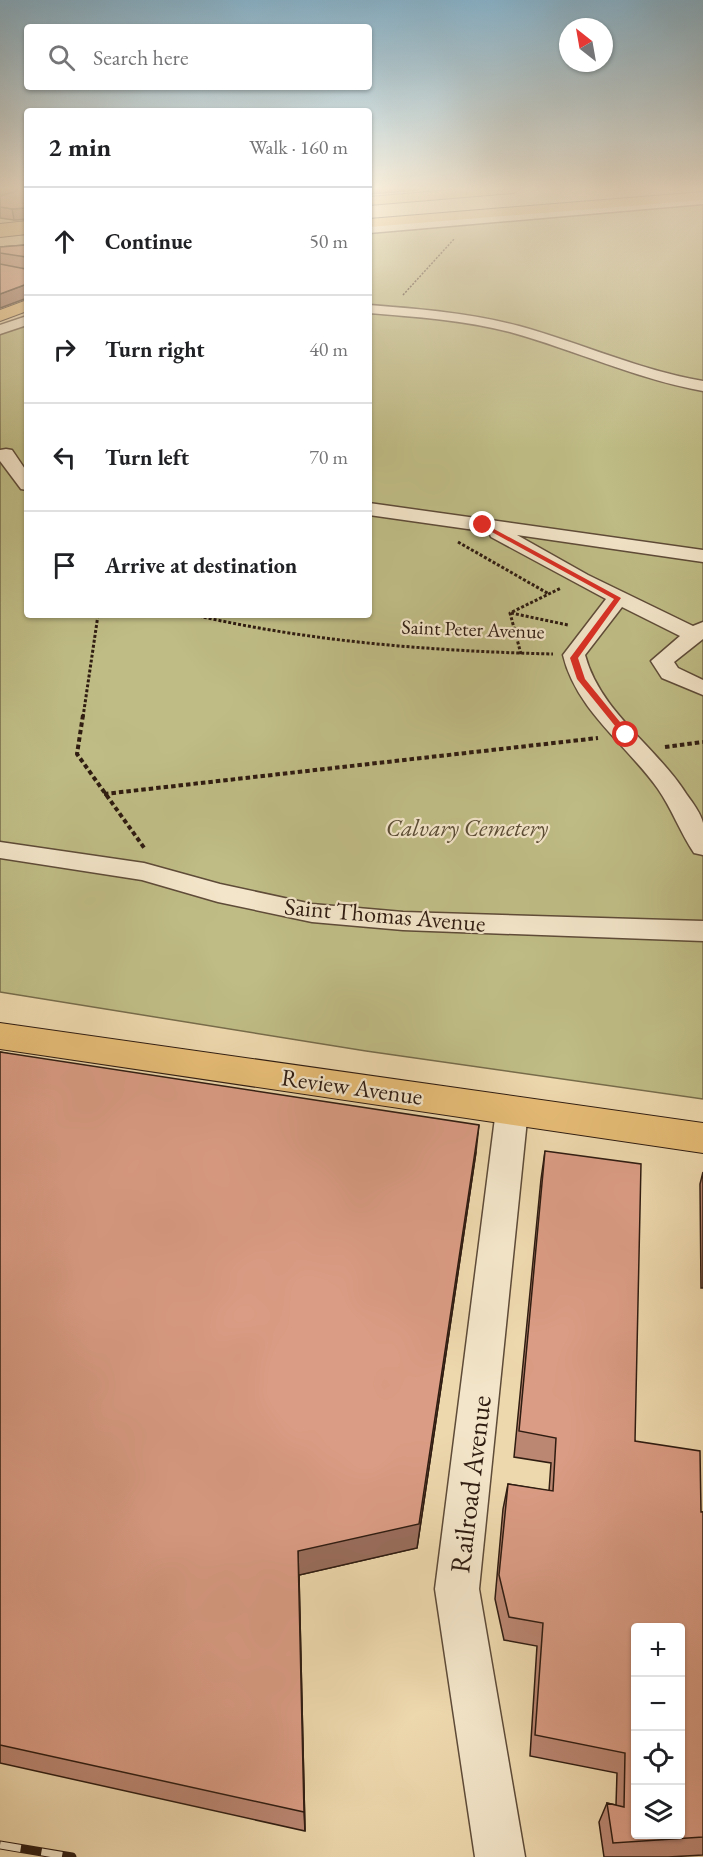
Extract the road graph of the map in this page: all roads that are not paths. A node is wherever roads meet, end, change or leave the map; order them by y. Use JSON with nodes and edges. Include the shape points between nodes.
{"nodes":[{"id":1,"x":23,"y":308,"type":"edge"},
{"id":2,"x":372,"y":309,"type":"edge"},
{"id":3,"x":0,"y":316,"type":"edge"},
{"id":4,"x":0,"y":330,"type":"edge"},
{"id":5,"x":703,"y":386,"type":"edge"},
{"id":6,"x":2,"y":454,"type":"edge"},
{"id":7,"x":24,"y":458,"type":"edge"},
{"id":8,"x":24,"y":481,"type":"edge"},
{"id":9,"x":372,"y":508,"type":"edge"},
{"id":10,"x":483,"y":525,"type":"junction"},
{"id":11,"x":703,"y":556,"type":"edge"},
{"id":12,"x":618,"y":598,"type":"junction"},
{"id":13,"x":698,"y":631,"type":"edge"},
{"id":14,"x":703,"y":688,"type":"edge"},
{"id":15,"x":703,"y":847,"type":"edge"},
{"id":16,"x":0,"y":850,"type":"edge"},
{"id":17,"x":703,"y":931,"type":"edge"},
{"id":18,"x":0,"y":1036,"type":"edge"},
{"id":19,"x":512,"y":1110,"type":"junction"},
{"id":20,"x":703,"y":1138,"type":"edge"},
{"id":21,"x":500,"y":1857,"type":"edge"}],
"edges":[{"from":1,"to":3,"type":"main road"},
{"from":1,"to":4,"type":"street"},
{"from":2,"to":5,"type":"street","via":[[461,317],[501,325],[624,367]]},
{"from":6,"to":7,"type":"street"},
{"from":6,"to":8,"type":"street"},
{"from":9,"to":10,"type":"street"},
{"from":10,"to":11,"type":"street"},
{"from":10,"to":12,"type":"street"},
{"from":12,"to":13,"type":"street"},
{"from":12,"to":15,"type":"street","via":[[574,655],[581,679],[674,794]]},
{"from":13,"to":14,"type":"street","via":[[662,661],[670,673]]},
{"from":16,"to":17,"type":"street","name":"Saint Thomas Avenue","via":[[166,877],[279,907],[371,919]]},
{"from":18,"to":19,"type":"main road","name":"Review Avenue"},
{"from":19,"to":20,"type":"main road","name":"Review Avenue"},
{"from":19,"to":21,"type":"street","name":"Railroad Avenue","via":[[458,1589]]}]}
